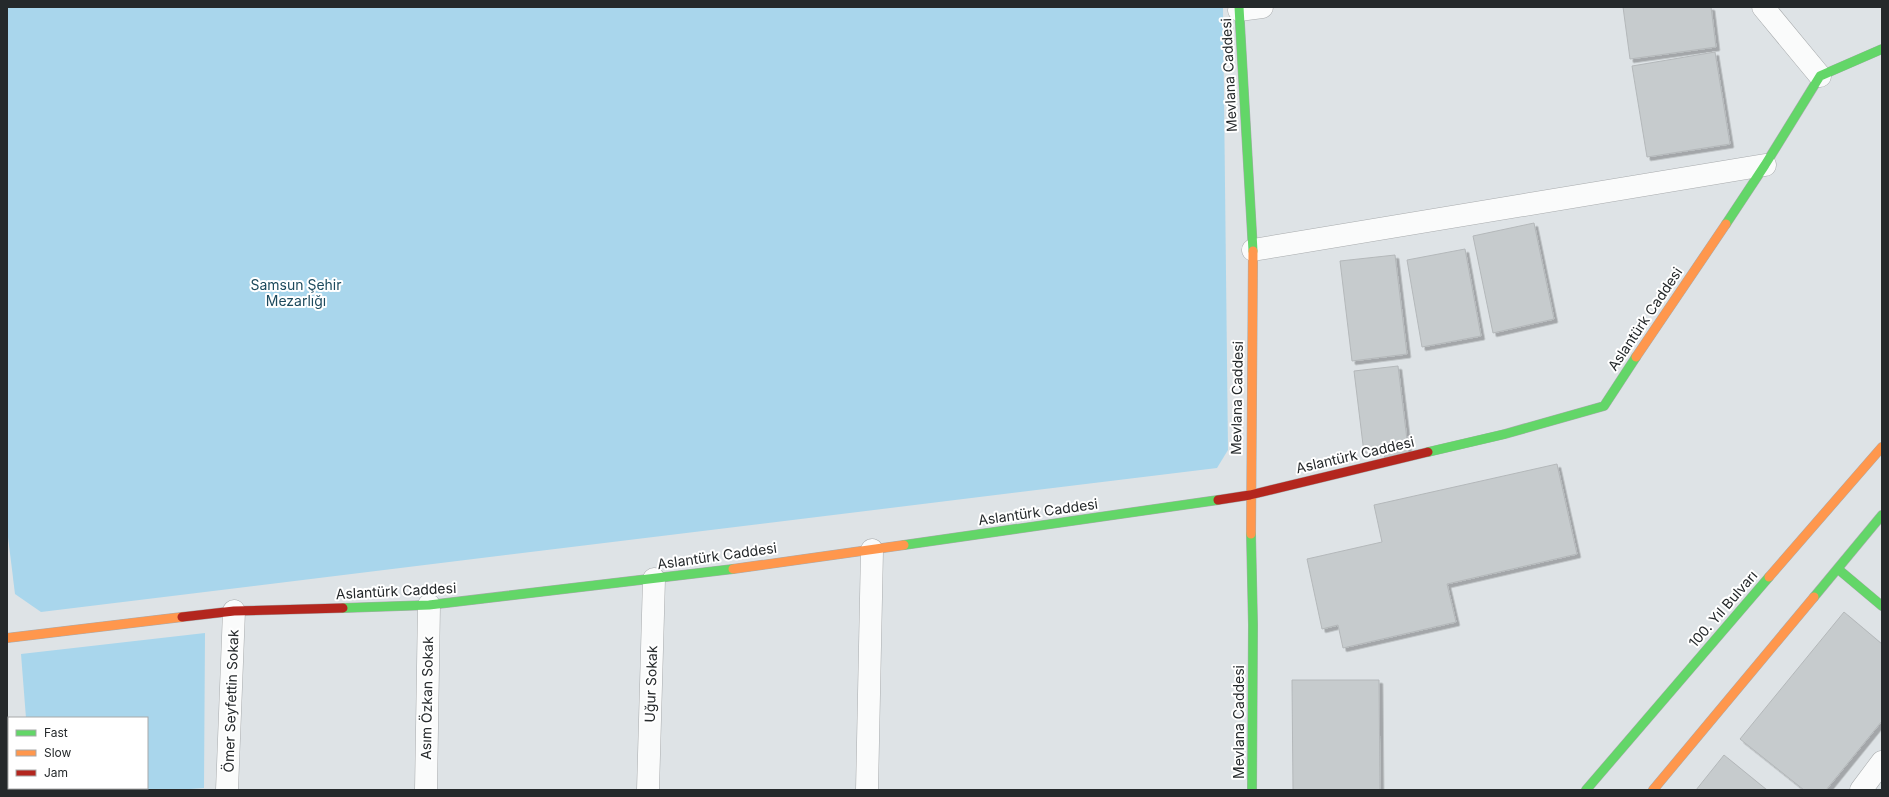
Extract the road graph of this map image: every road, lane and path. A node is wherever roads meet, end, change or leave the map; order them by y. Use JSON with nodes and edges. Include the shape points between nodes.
{"nodes":[{"id":1,"x":1262,"y":7,"type":"edge"},
{"id":2,"x":1762,"y":7,"type":"edge"},
{"id":3,"x":1239,"y":9,"type":"edge"},
{"id":4,"x":1882,"y":49,"type":"edge"},
{"id":5,"x":1820,"y":76,"type":"junction"},
{"id":6,"x":1765,"y":165,"type":"junction"},
{"id":7,"x":1253,"y":250,"type":"junction"},
{"id":8,"x":1882,"y":447,"type":"edge"},
{"id":9,"x":1250,"y":495,"type":"junction"},
{"id":10,"x":1882,"y":515,"type":"edge"},
{"id":11,"x":872,"y":550,"type":"junction"},
{"id":12,"x":1838,"y":569,"type":"junction"},
{"id":13,"x":654,"y":579,"type":"junction"},
{"id":14,"x":429,"y":606,"type":"junction"},
{"id":15,"x":1882,"y":606,"type":"edge"},
{"id":16,"x":234,"y":611,"type":"junction"},
{"id":17,"x":7,"y":638,"type":"edge"},
{"id":18,"x":1882,"y":762,"type":"edge"},
{"id":19,"x":227,"y":790,"type":"edge"},
{"id":20,"x":426,"y":790,"type":"edge"},
{"id":21,"x":648,"y":790,"type":"edge"},
{"id":22,"x":867,"y":790,"type":"edge"},
{"id":23,"x":1252,"y":790,"type":"edge"},
{"id":24,"x":1586,"y":790,"type":"edge"},
{"id":25,"x":1654,"y":790,"type":"edge"},
{"id":26,"x":1861,"y":790,"type":"edge"}],
"edges":[{"from":1,"to":3,"type":"street"},
{"from":2,"to":5,"type":"street"},
{"from":3,"to":7,"type":"street","name":"Mevlana Caddesi"},
{"from":4,"to":5,"type":"street"},
{"from":5,"to":6,"type":"street","name":"Aslantürk Caddesi"},
{"from":6,"to":7,"type":"street"},
{"from":6,"to":9,"type":"street","name":"Aslantürk Caddesi","via":[[1604,406],[1504,434]]},
{"from":7,"to":9,"type":"street","name":"Mevlana Caddesi"},
{"from":8,"to":24,"type":"street","name":"100. Yıl Bulvarı"},
{"from":9,"to":11,"type":"street","name":"Aslantürk Caddesi"},
{"from":9,"to":23,"type":"street","name":"Mevlana Caddesi","via":[[1253,625]]},
{"from":10,"to":12,"type":"street"},
{"from":11,"to":13,"type":"street","name":"Aslantürk Caddesi"},
{"from":11,"to":22,"type":"street"},
{"from":12,"to":15,"type":"street"},
{"from":12,"to":25,"type":"street"},
{"from":13,"to":14,"type":"street","name":"Aslantürk Caddesi"},
{"from":13,"to":21,"type":"street","name":"Uğur Sokak"},
{"from":14,"to":16,"type":"street","name":"Aslantürk Caddesi"},
{"from":14,"to":20,"type":"street","name":"Asım Özkan Sokak"},
{"from":16,"to":17,"type":"street","name":"Aslantürk Caddesi"},
{"from":16,"to":19,"type":"street","name":"Ömer Seyfettin Sokak"},
{"from":18,"to":26,"type":"street"}]}
